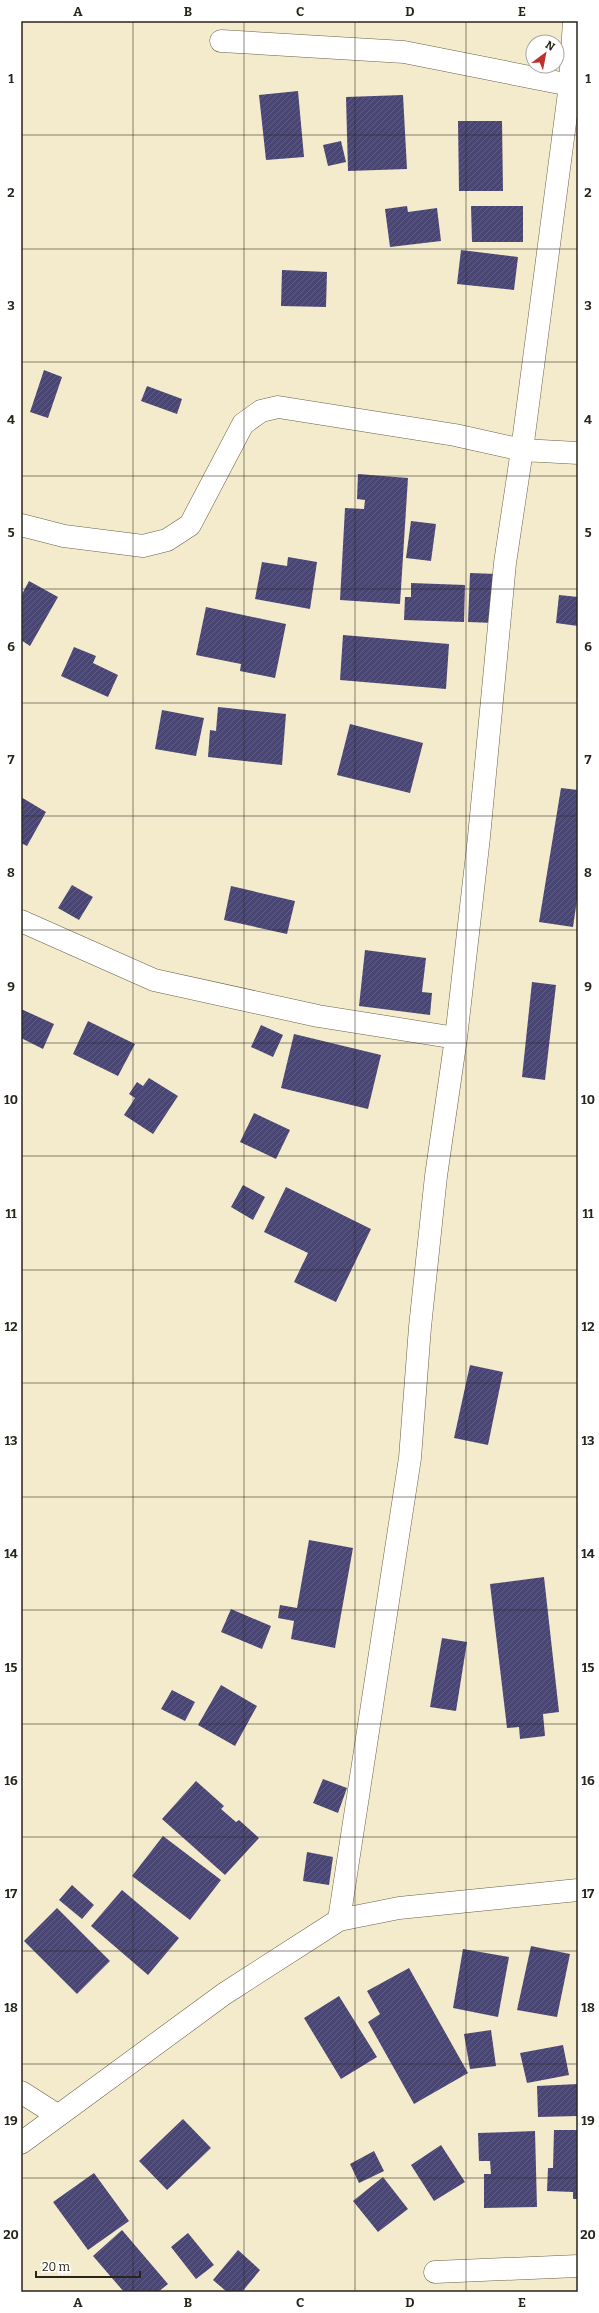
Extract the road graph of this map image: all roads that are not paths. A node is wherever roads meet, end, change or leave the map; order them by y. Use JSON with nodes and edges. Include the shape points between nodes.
{"nodes":[{"id":1,"x":574,"y":21,"type":"edge"},
{"id":2,"x":221,"y":42,"type":"dead end"},
{"id":3,"x":574,"y":85,"type":"edge"},
{"id":4,"x":522,"y":450,"type":"junction"},
{"id":5,"x":578,"y":453,"type":"edge"},
{"id":6,"x":21,"y":524,"type":"edge"},
{"id":7,"x":21,"y":921,"type":"edge"},
{"id":8,"x":456,"y":1038,"type":"junction"},
{"id":9,"x":578,"y":1890,"type":"edge"},
{"id":10,"x":340,"y":1920,"type":"junction"},
{"id":11,"x":21,"y":2092,"type":"edge"},
{"id":12,"x":57,"y":2115,"type":"junction"},
{"id":13,"x":21,"y":2143,"type":"edge"},
{"id":14,"x":578,"y":2266,"type":"edge"},
{"id":15,"x":435,"y":2272,"type":"dead end"}],
"edges":[{"from":1,"to":3,"type":"street"},
{"from":2,"to":3,"type":"street","via":[[404,52]]},
{"from":3,"to":4,"type":"street"},
{"from":4,"to":5,"type":"street"},
{"from":4,"to":6,"type":"street","via":[[455,435],[278,407],[261,412],[243,424],[190,525],[167,540],[143,546],[64,536]]},
{"from":4,"to":8,"type":"street","via":[[505,562],[479,837]]},
{"from":7,"to":8,"type":"street","via":[[154,980],[318,1016]]},
{"from":8,"to":10,"type":"street","via":[[436,1176],[420,1327],[410,1458]]},
{"from":9,"to":10,"type":"street","via":[[399,1908]]},
{"from":10,"to":12,"type":"street","via":[[224,1994]]},
{"from":11,"to":12,"type":"street"},
{"from":12,"to":13,"type":"street"},
{"from":14,"to":15,"type":"street"}]}
